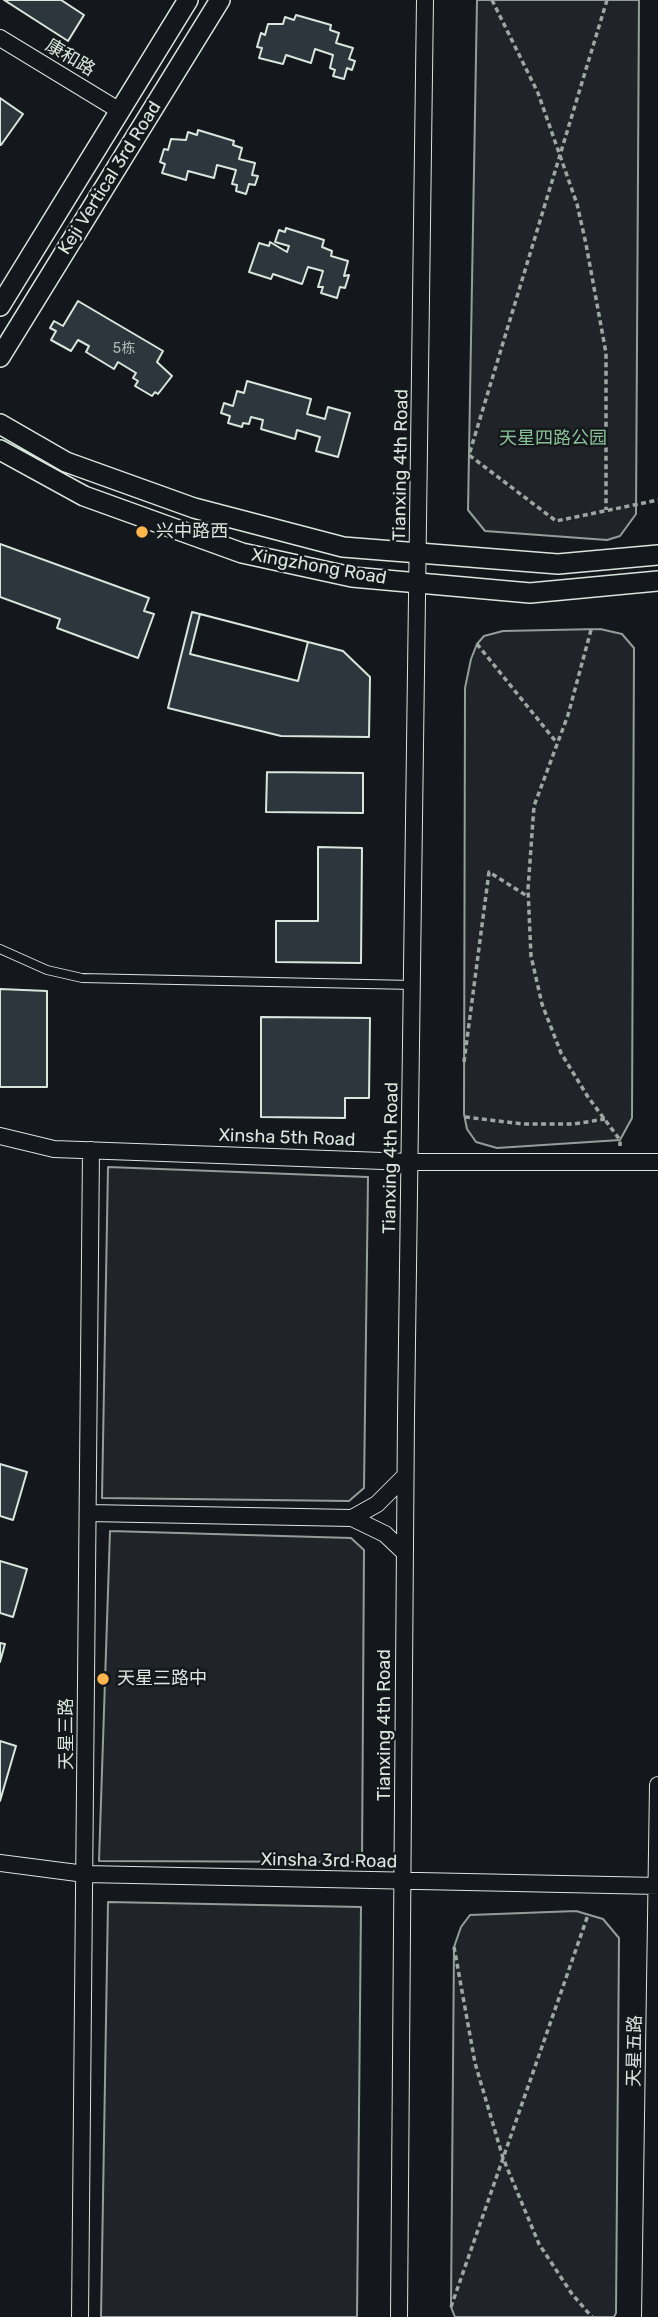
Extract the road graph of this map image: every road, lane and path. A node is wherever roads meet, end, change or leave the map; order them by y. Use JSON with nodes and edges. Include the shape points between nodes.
{"nodes":[{"id":1,"x":188,"y":0,"type":"edge"},
{"id":2,"x":220,"y":0,"type":"edge"},
{"id":3,"x":425,"y":0,"type":"edge"},
{"id":4,"x":492,"y":0,"type":"edge"},
{"id":5,"x":607,"y":0,"type":"edge"},
{"id":6,"x":0,"y":38,"type":"edge"},
{"id":7,"x":120,"y":111,"type":"junction"},
{"id":8,"x":561,"y":158,"type":"junction"},
{"id":9,"x":0,"y":306,"type":"edge"},
{"id":10,"x":0,"y":357,"type":"edge"},
{"id":11,"x":0,"y":424,"type":"edge"},
{"id":12,"x":0,"y":450,"type":"edge"},
{"id":13,"x":658,"y":500,"type":"edge"},
{"id":14,"x":606,"y":510,"type":"junction"},
{"id":15,"x":419,"y":553,"type":"junction"},
{"id":16,"x":658,"y":555,"type":"edge"},
{"id":17,"x":658,"y":581,"type":"edge"},
{"id":18,"x":419,"y":583,"type":"junction"},
{"id":19,"x":591,"y":629,"type":"dead end"},
{"id":20,"x":477,"y":644,"type":"dead end"},
{"id":21,"x":557,"y":743,"type":"junction"},
{"id":22,"x":528,"y":897,"type":"junction"},
{"id":23,"x":0,"y":949,"type":"edge"},
{"id":24,"x":413,"y":985,"type":"junction"},
{"id":25,"x":464,"y":1062,"type":"dead end"},
{"id":26,"x":465,"y":1117,"type":"dead end"},
{"id":27,"x":605,"y":1119,"type":"junction"},
{"id":28,"x":0,"y":1136,"type":"edge"},
{"id":29,"x":91,"y":1150,"type":"junction"},
{"id":30,"x":410,"y":1162,"type":"junction"},
{"id":31,"x":620,"y":1162,"type":"junction"},
{"id":32,"x":658,"y":1162,"type":"edge"},
{"id":33,"x":405,"y":1476,"type":"junction"},
{"id":34,"x":88,"y":1514,"type":"junction"},
{"id":35,"x":352,"y":1518,"type":"junction"},
{"id":36,"x":405,"y":1553,"type":"junction"},
{"id":37,"x":658,"y":1785,"type":"edge"},
{"id":38,"x":0,"y":1863,"type":"edge"},
{"id":39,"x":85,"y":1874,"type":"junction"},
{"id":40,"x":403,"y":1882,"type":"junction"},
{"id":41,"x":657,"y":1886,"type":"edge"},
{"id":42,"x":588,"y":1915,"type":"dead end"},
{"id":43,"x":454,"y":1947,"type":"dead end"},
{"id":44,"x":503,"y":2158,"type":"junction"},
{"id":45,"x":451,"y":2307,"type":"dead end"},
{"id":46,"x":80,"y":2317,"type":"edge"},
{"id":47,"x":399,"y":2317,"type":"edge"},
{"id":48,"x":592,"y":2317,"type":"edge"},
{"id":49,"x":650,"y":2317,"type":"edge"}],
"edges":[{"from":1,"to":7,"type":"street","name":"Keji Vertical 3rd Road"},
{"from":2,"to":10,"type":"street","name":"Keji Vertical 3rd Road"},
{"from":3,"to":15,"type":"street","name":"Tianxing 4th Road"},
{"from":4,"to":8,"type":"path","via":[[538,93]]},
{"from":5,"to":8,"type":"path"},
{"from":6,"to":7,"type":"street","name":"康和路"},
{"from":7,"to":9,"type":"street","name":"Keji Vertical 3rd Road"},
{"from":8,"to":14,"type":"path","via":[[577,204],[606,353]]},
{"from":8,"to":14,"type":"path","via":[[469,455],[556,522]]},
{"from":11,"to":15,"type":"street","name":"Xingzhong Road","via":[[66,462],[194,508],[343,547]]},
{"from":12,"to":18,"type":"street","name":"Xingzhong Road","via":[[84,496],[242,553],[352,577]]},
{"from":13,"to":14,"type":"path"},
{"from":15,"to":16,"type":"street","name":"Xingzhong Road","via":[[558,564]]},
{"from":15,"to":18,"type":"street","name":"Tianxing 4th Road"},
{"from":17,"to":18,"type":"street","name":"Xingzhong Road","via":[[530,593]]},
{"from":18,"to":24,"type":"street","name":"Tianxing 4th Road"},
{"from":19,"to":21,"type":"path"},
{"from":20,"to":21,"type":"path"},
{"from":21,"to":22,"type":"path","via":[[534,806]]},
{"from":22,"to":25,"type":"path","via":[[489,872]]},
{"from":22,"to":27,"type":"path","via":[[531,956],[541,1004],[561,1053]]},
{"from":23,"to":24,"type":"lane","via":[[47,970],[82,978]]},
{"from":24,"to":30,"type":"street","name":"Tianxing 4th Road"},
{"from":26,"to":27,"type":"path","via":[[523,1124]]},
{"from":27,"to":31,"type":"path","via":[[620,1140]]},
{"from":28,"to":29,"type":"street","name":"Xinsha 5th Road","via":[[54,1149]]},
{"from":29,"to":30,"type":"street","name":"Xinsha 5th Road"},
{"from":29,"to":34,"type":"street","name":"天星三路"},
{"from":30,"to":31,"type":"street","name":"Xinsha 5th Road"},
{"from":30,"to":33,"type":"street","name":"Tianxing 4th Road"},
{"from":31,"to":32,"type":"street","name":"Xinsha 5th Road"},
{"from":33,"to":35,"type":"street","via":[[377,1504]]},
{"from":33,"to":36,"type":"street","name":"Tianxing 4th Road"},
{"from":34,"to":35,"type":"street"},
{"from":34,"to":39,"type":"street","name":"天星三路"},
{"from":35,"to":36,"type":"street","via":[[385,1534]]},
{"from":36,"to":40,"type":"street","name":"Tianxing 4th Road"},
{"from":37,"to":41,"type":"street","name":"天星五路"},
{"from":38,"to":39,"type":"street","name":"Xinsha 3rd Road"},
{"from":39,"to":40,"type":"street","name":"Xinsha 3rd Road"},
{"from":39,"to":46,"type":"street","name":"天星三路"},
{"from":40,"to":41,"type":"street","name":"Xinsha 3rd Road"},
{"from":40,"to":47,"type":"street","name":"Tianxing 4th Road"},
{"from":41,"to":49,"type":"street","name":"天星五路"},
{"from":42,"to":44,"type":"path"},
{"from":43,"to":44,"type":"path","via":[[475,2063]]},
{"from":44,"to":45,"type":"path"},
{"from":44,"to":48,"type":"path","via":[[539,2244]]}]}
